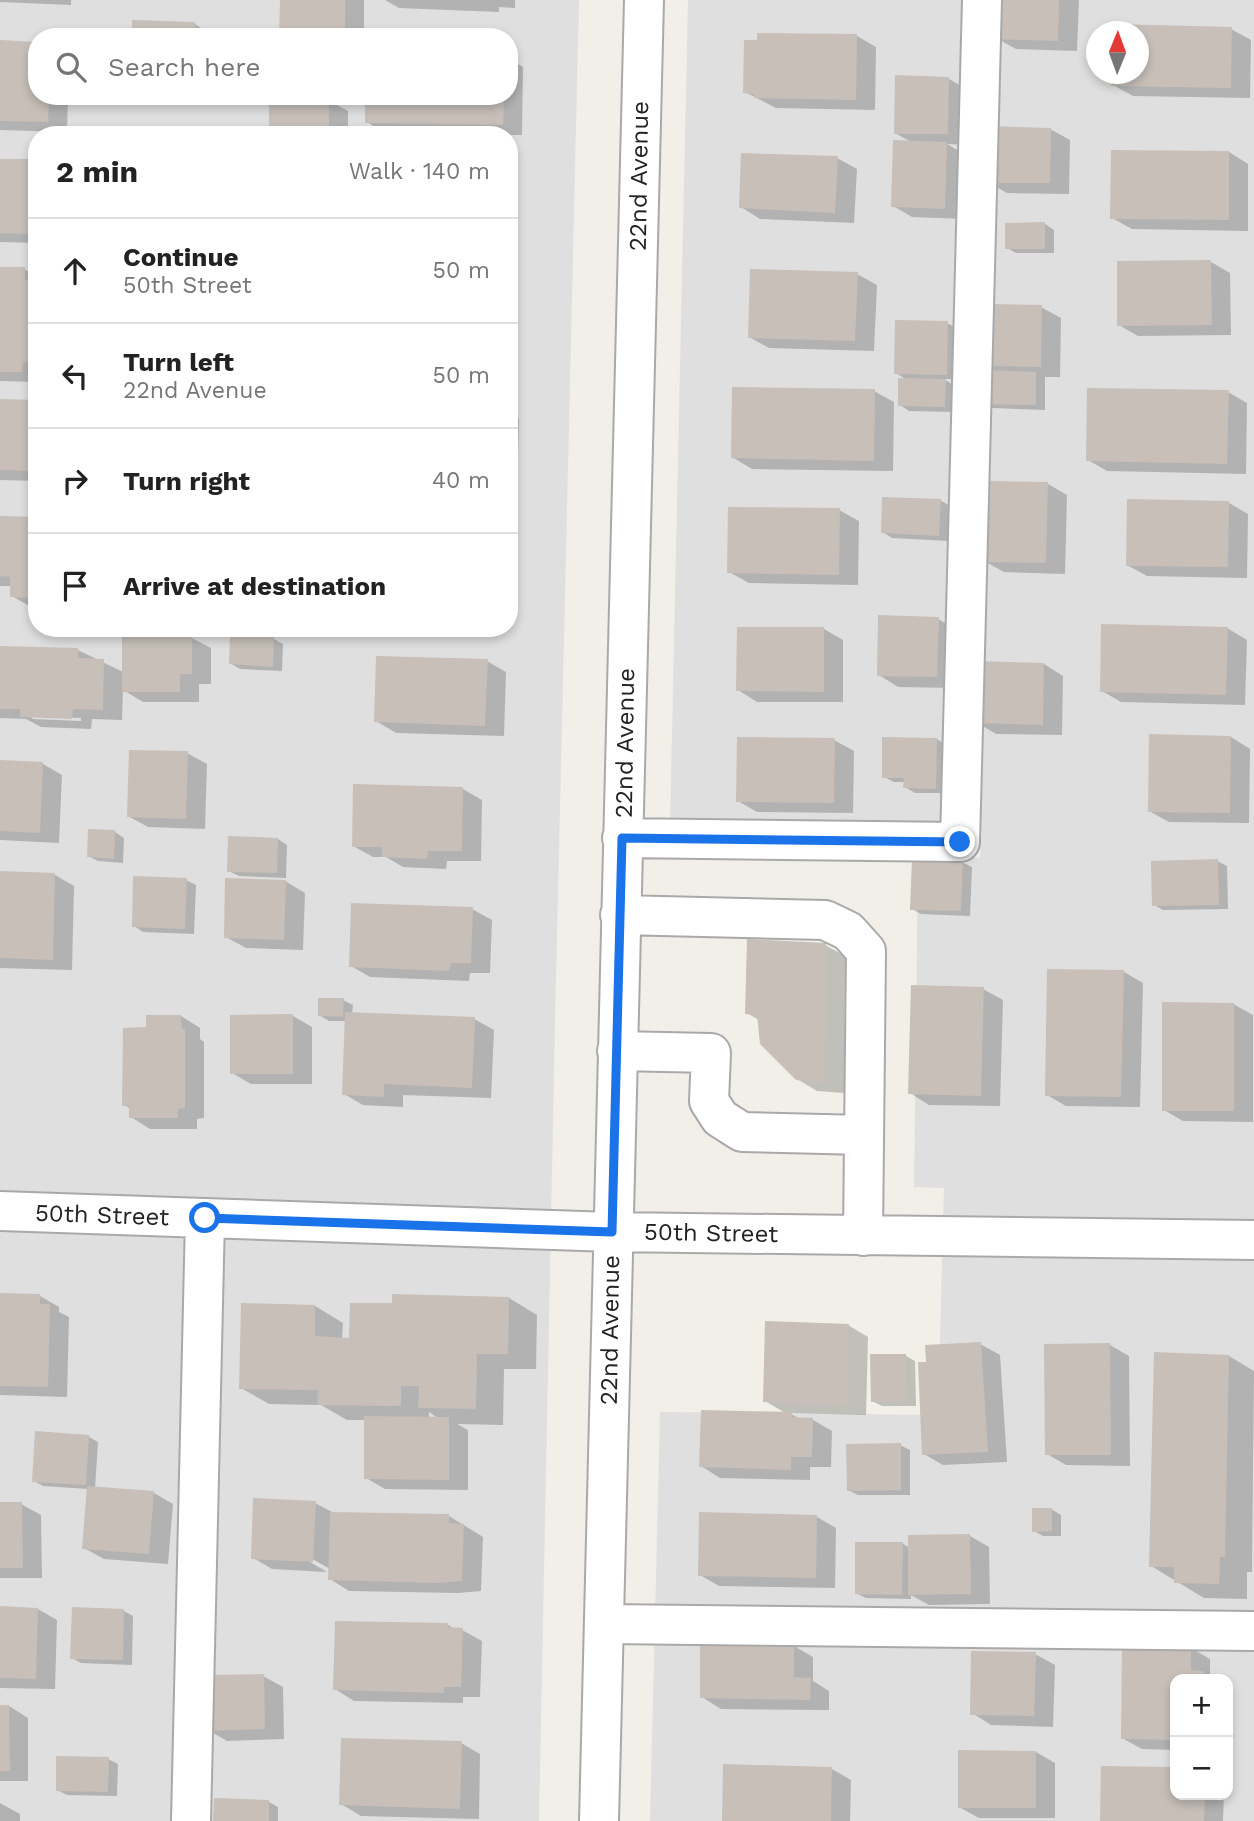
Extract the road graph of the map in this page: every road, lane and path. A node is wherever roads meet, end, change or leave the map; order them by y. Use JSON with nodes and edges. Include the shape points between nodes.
{"nodes":[{"id":1,"x":644,"y":0,"type":"edge"},
{"id":2,"x":982,"y":0,"type":"edge"},
{"id":3,"x":622,"y":838,"type":"junction"},
{"id":4,"x":620,"y":915,"type":"junction"},
{"id":5,"x":617,"y":1051,"type":"junction"},
{"id":6,"x":864,"y":1135,"type":"junction"},
{"id":7,"x":0,"y":1211,"type":"edge"},
{"id":8,"x":205,"y":1218,"type":"junction"},
{"id":9,"x":612,"y":1232,"type":"junction"},
{"id":10,"x":863,"y":1236,"type":"junction"},
{"id":11,"x":1254,"y":1240,"type":"edge"},
{"id":12,"x":605,"y":1623,"type":"junction"},
{"id":13,"x":1254,"y":1630,"type":"edge"},
{"id":14,"x":191,"y":1821,"type":"edge"},
{"id":15,"x":599,"y":1821,"type":"edge"}],
"edges":[{"from":1,"to":3,"type":"street","name":"22nd Avenue"},
{"from":2,"to":3,"type":"street","via":[[960,842]]},
{"from":3,"to":4,"type":"street","name":"22nd Avenue"},
{"from":4,"to":5,"type":"street","name":"22nd Avenue"},
{"from":4,"to":6,"type":"street","via":[[825,919],[848,931],[866,951]]},
{"from":5,"to":6,"type":"street","via":[[711,1053],[709,1101],[720,1118],[742,1132]]},
{"from":5,"to":9,"type":"street","name":"22nd Avenue"},
{"from":6,"to":10,"type":"street"},
{"from":7,"to":8,"type":"street","name":"50th Street"},
{"from":8,"to":9,"type":"street","name":"50th Street"},
{"from":8,"to":14,"type":"street"},
{"from":9,"to":10,"type":"street","name":"50th Street"},
{"from":9,"to":12,"type":"street","name":"22nd Avenue"},
{"from":10,"to":11,"type":"street","name":"50th Street"},
{"from":12,"to":13,"type":"street"},
{"from":12,"to":15,"type":"street","name":"22nd Avenue"}]}
